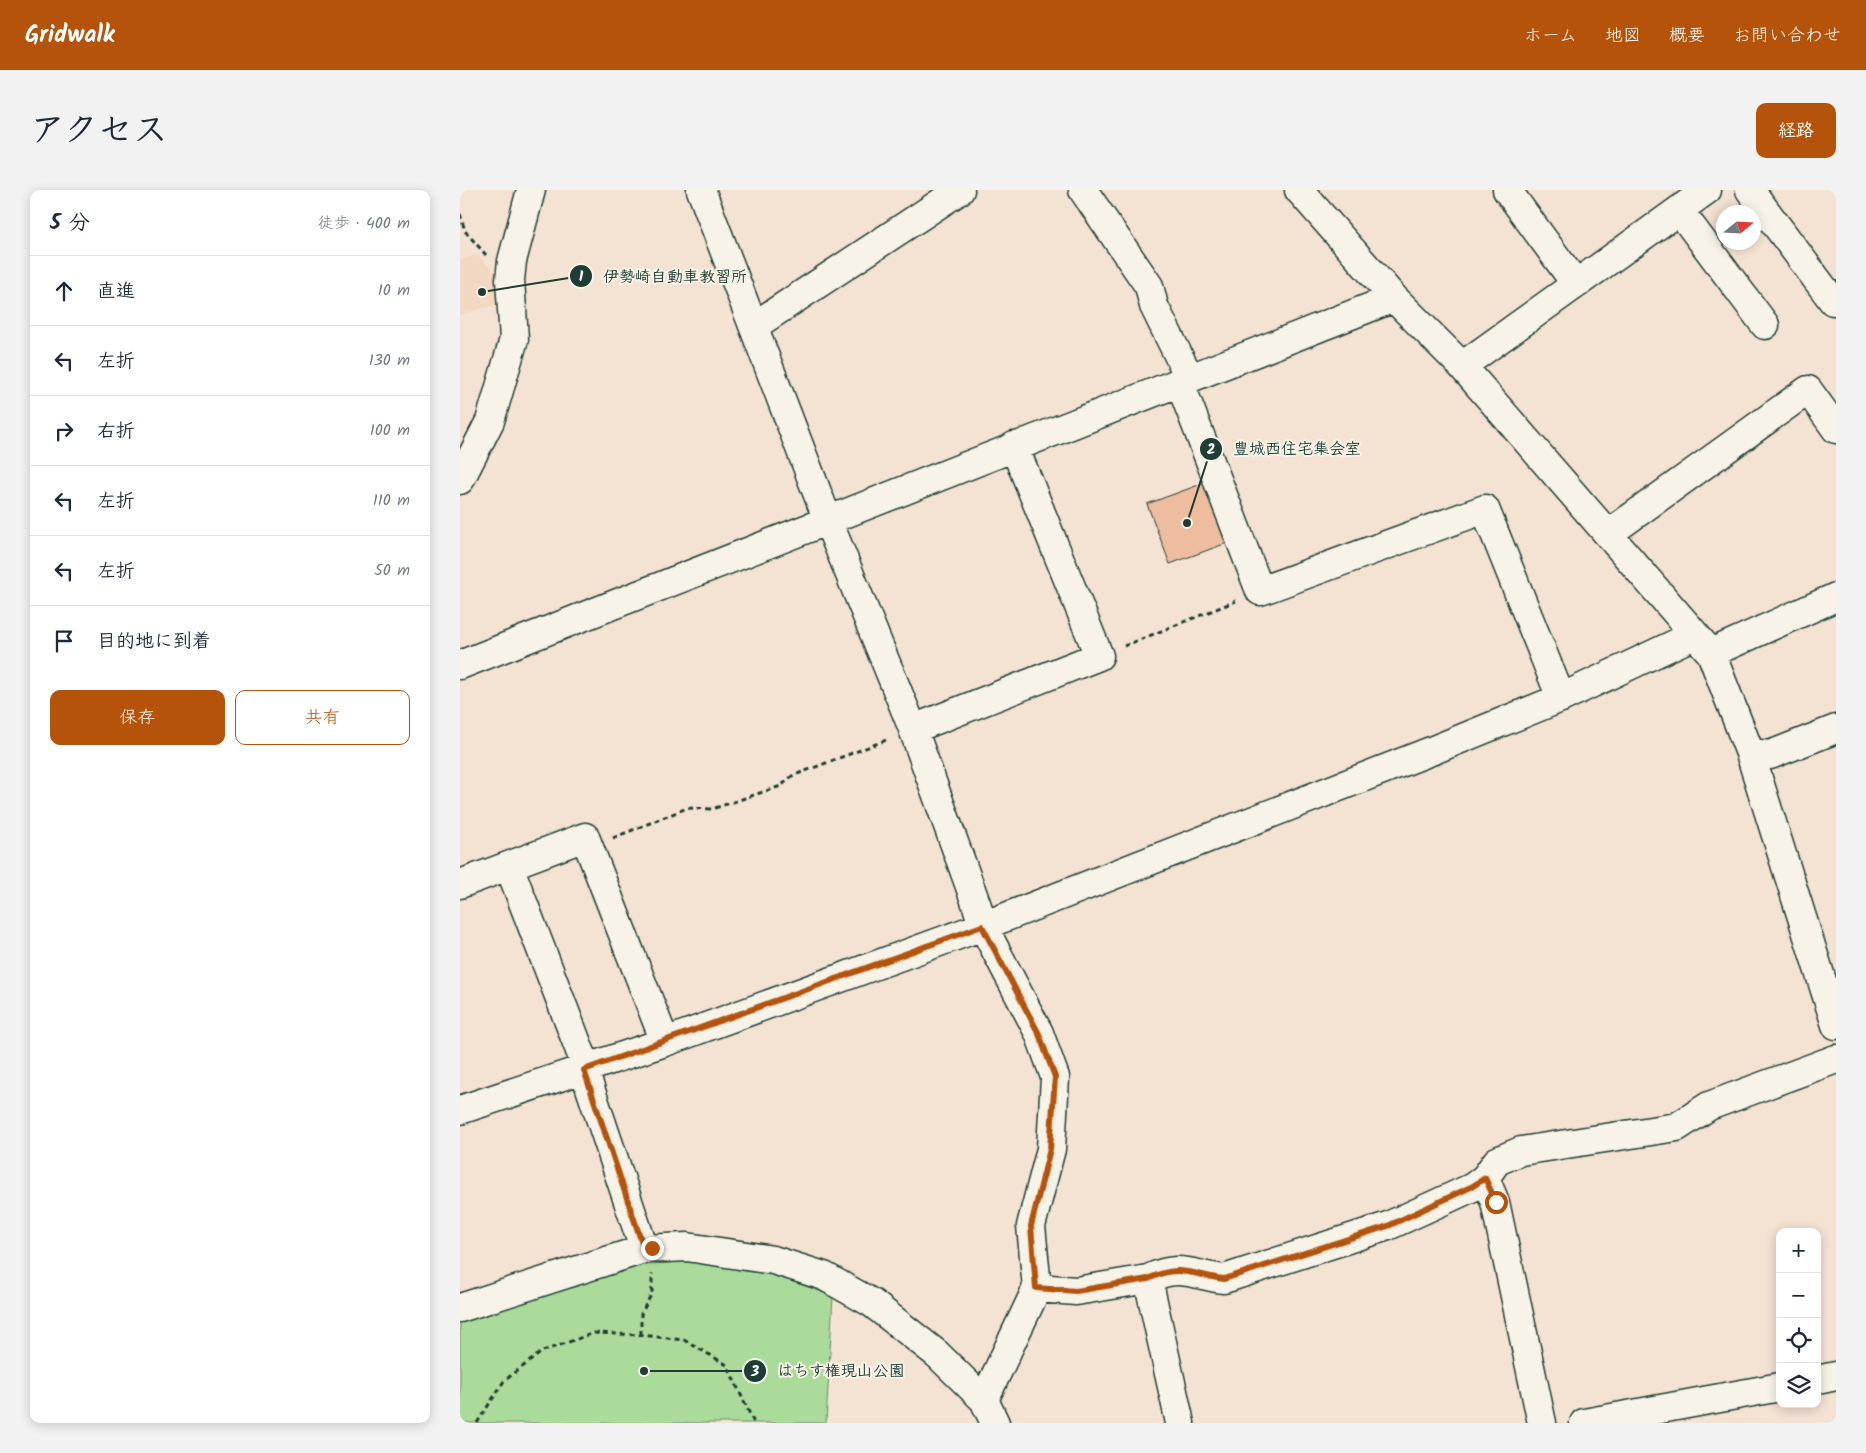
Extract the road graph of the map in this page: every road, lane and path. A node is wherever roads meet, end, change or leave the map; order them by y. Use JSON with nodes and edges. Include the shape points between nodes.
{"nodes":[{"id":1,"x":531,"y":190,"type":"edge"},
{"id":2,"x":702,"y":190,"type":"edge"},
{"id":3,"x":960,"y":190,"type":"edge"},
{"id":4,"x":1084,"y":190,"type":"edge"},
{"id":5,"x":1299,"y":190,"type":"edge"},
{"id":6,"x":1507,"y":190,"type":"edge"},
{"id":7,"x":1707,"y":190,"type":"edge"},
{"id":8,"x":1750,"y":190,"type":"edge"},
{"id":9,"x":1679,"y":210,"type":"junction"},
{"id":10,"x":460,"y":214,"type":"edge"},
{"id":11,"x":490,"y":259,"type":"joint"},
{"id":12,"x":510,"y":280,"type":"junction"},
{"id":13,"x":1576,"y":284,"type":"junction"},
{"id":14,"x":1394,"y":298,"type":"junction"},
{"id":15,"x":1833,"y":301,"type":"dead end"},
{"id":16,"x":754,"y":326,"type":"junction"},
{"id":17,"x":1766,"y":326,"type":"dead end"},
{"id":18,"x":1462,"y":366,"type":"junction"},
{"id":19,"x":1185,"y":381,"type":"junction"},
{"id":20,"x":1836,"y":430,"type":"edge"},
{"id":21,"x":1014,"y":446,"type":"junction"},
{"id":22,"x":460,"y":480,"type":"edge"},
{"id":23,"x":828,"y":521,"type":"junction"},
{"id":24,"x":1608,"y":534,"type":"junction"},
{"id":25,"x":1260,"y":591,"type":"junction"},
{"id":26,"x":1836,"y":597,"type":"edge"},
{"id":27,"x":1702,"y":644,"type":"junction"},
{"id":28,"x":1099,"y":656,"type":"junction"},
{"id":29,"x":460,"y":665,"type":"edge"},
{"id":30,"x":1560,"y":698,"type":"junction"},
{"id":31,"x":912,"y":729,"type":"junction"},
{"id":32,"x":1836,"y":729,"type":"edge"},
{"id":33,"x":1750,"y":753,"type":"junction"},
{"id":34,"x":589,"y":848,"type":"junction"},
{"id":35,"x":509,"y":866,"type":"junction"},
{"id":36,"x":460,"y":884,"type":"edge"},
{"id":37,"x":982,"y":926,"type":"junction"},
{"id":38,"x":1836,"y":1025,"type":"edge"},
{"id":39,"x":665,"y":1042,"type":"junction"},
{"id":40,"x":1836,"y":1059,"type":"edge"},
{"id":41,"x":584,"y":1070,"type":"junction"},
{"id":42,"x":460,"y":1110,"type":"edge"},
{"id":43,"x":1485,"y":1178,"type":"junction"},
{"id":44,"x":648,"y":1249,"type":"junction"},
{"id":45,"x":1148,"y":1279,"type":"junction"},
{"id":46,"x":1036,"y":1288,"type":"junction"},
{"id":47,"x":460,"y":1308,"type":"edge"},
{"id":48,"x":641,"y":1334,"type":"junction"},
{"id":49,"x":1836,"y":1376,"type":"edge"},
{"id":50,"x":1821,"y":1379,"type":"edge"},
{"id":51,"x":1776,"y":1388,"type":"edge"},
{"id":52,"x":989,"y":1411,"type":"edge"},
{"id":53,"x":477,"y":1423,"type":"edge"},
{"id":54,"x":754,"y":1423,"type":"edge"},
{"id":55,"x":1180,"y":1423,"type":"edge"},
{"id":56,"x":1542,"y":1423,"type":"edge"},
{"id":57,"x":1584,"y":1423,"type":"edge"}],
"edges":[{"from":1,"to":12,"type":"street","via":[[512,260]]},
{"from":2,"to":16,"type":"street"},
{"from":3,"to":16,"type":"street"},
{"from":4,"to":19,"type":"street","via":[[1149,286]]},
{"from":5,"to":14,"type":"street"},
{"from":6,"to":13,"type":"street"},
{"from":7,"to":9,"type":"street"},
{"from":8,"to":15,"type":"street"},
{"from":9,"to":13,"type":"street"},
{"from":9,"to":17,"type":"street"},
{"from":10,"to":11,"type":"path","via":[[465,231]]},
{"from":11,"to":12,"type":"street"},
{"from":12,"to":22,"type":"street","via":[[514,340],[490,421]]},
{"from":13,"to":18,"type":"street"},
{"from":14,"to":18,"type":"street"},
{"from":14,"to":19,"type":"street"},
{"from":16,"to":23,"type":"street"},
{"from":18,"to":24,"type":"street"},
{"from":19,"to":21,"type":"street"},
{"from":19,"to":25,"type":"street"},
{"from":20,"to":24,"type":"street","via":[[1808,390]]},
{"from":21,"to":23,"type":"street"},
{"from":21,"to":28,"type":"street"},
{"from":23,"to":29,"type":"street"},
{"from":23,"to":31,"type":"street"},
{"from":24,"to":27,"type":"street"},
{"from":25,"to":28,"type":"path"},
{"from":25,"to":30,"type":"street","via":[[1486,509]]},
{"from":26,"to":27,"type":"street"},
{"from":27,"to":30,"type":"street"},
{"from":27,"to":33,"type":"street"},
{"from":28,"to":31,"type":"street"},
{"from":30,"to":37,"type":"street"},
{"from":31,"to":34,"type":"path","via":[[792,776],[781,786],[712,809],[688,808]]},
{"from":31,"to":37,"type":"street"},
{"from":32,"to":33,"type":"street","via":[[1770,755]]},
{"from":33,"to":38,"type":"street"},
{"from":34,"to":35,"type":"street","via":[[584,837]]},
{"from":34,"to":39,"type":"street"},
{"from":35,"to":36,"type":"street"},
{"from":35,"to":41,"type":"street","via":[[582,1056]]},
{"from":37,"to":39,"type":"street"},
{"from":37,"to":46,"type":"street","via":[[1039,1034],[1055,1077],[1050,1149],[1031,1226]]},
{"from":39,"to":41,"type":"street"},
{"from":40,"to":43,"type":"street","via":[[1709,1106],[1677,1127],[1521,1151],[1497,1161]]},
{"from":41,"to":42,"type":"street"},
{"from":41,"to":44,"type":"street"},
{"from":43,"to":45,"type":"street","via":[[1388,1226],[1224,1279],[1185,1269]]},
{"from":43,"to":56,"type":"street","via":[[1496,1202]]},
{"from":44,"to":47,"type":"street"},
{"from":44,"to":48,"type":"path","via":[[652,1292],[641,1314]]},
{"from":44,"to":52,"type":"street","via":[[687,1247],[773,1260],[824,1276],[872,1303],[937,1354]]},
{"from":45,"to":46,"type":"street","via":[[1076,1291]]},
{"from":45,"to":55,"type":"street"},
{"from":46,"to":52,"type":"street"},
{"from":48,"to":53,"type":"path","via":[[594,1333],[543,1351],[504,1381]]},
{"from":48,"to":54,"type":"path","via":[[684,1340],[727,1366]]},
{"from":49,"to":50,"type":"street"},
{"from":51,"to":57,"type":"street"}]}
